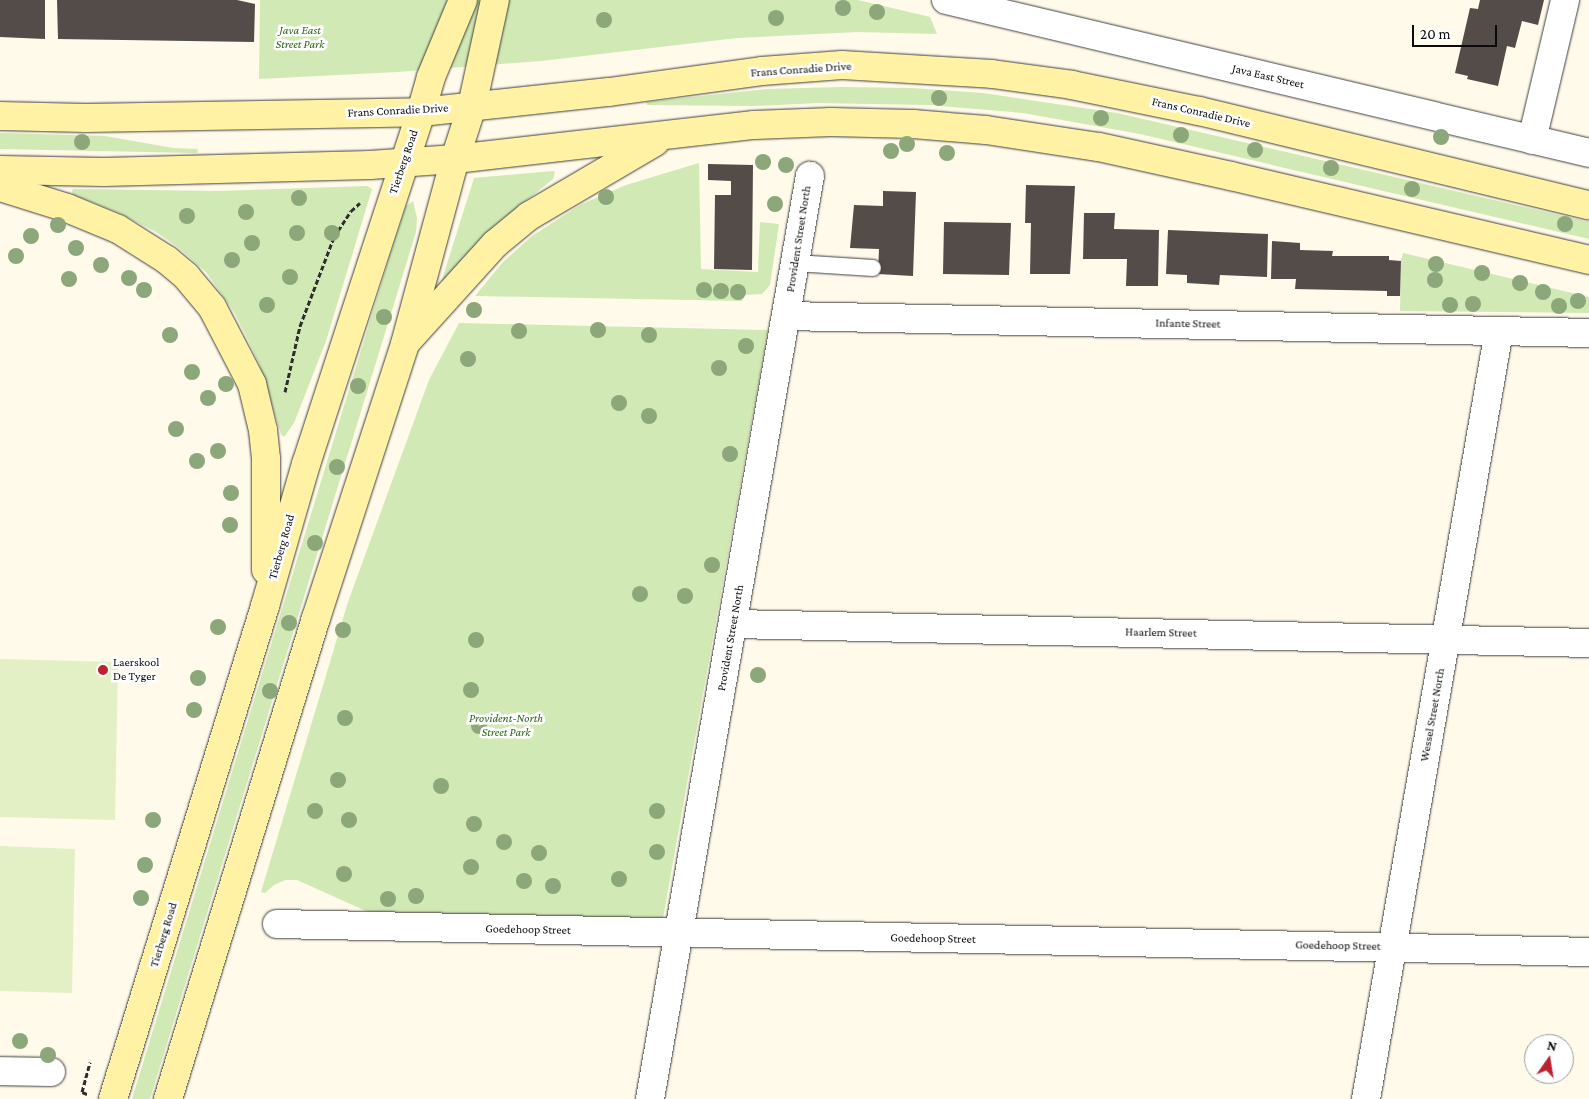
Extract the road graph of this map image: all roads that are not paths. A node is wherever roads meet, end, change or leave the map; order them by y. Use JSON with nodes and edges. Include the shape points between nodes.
{"nodes":[{"id":1,"x":463,"y":0,"type":"edge"},
{"id":2,"x":495,"y":0,"type":"edge"},
{"id":3,"x":946,"y":0,"type":"edge"},
{"id":4,"x":1566,"y":0,"type":"edge"},
{"id":5,"x":472,"y":106,"type":"junction"},
{"id":6,"x":422,"y":112,"type":"junction"},
{"id":7,"x":0,"y":116,"type":"edge"},
{"id":8,"x":667,"y":135,"type":"junction"},
{"id":9,"x":1532,"y":140,"type":"junction"},
{"id":10,"x":1589,"y":153,"type":"edge"},
{"id":11,"x":455,"y":159,"type":"junction"},
{"id":12,"x":405,"y":161,"type":"junction"},
{"id":13,"x":0,"y":170,"type":"edge"},
{"id":14,"x":810,"y":176,"type":"dead end"},
{"id":15,"x":0,"y":187,"type":"edge"},
{"id":16,"x":1589,"y":205,"type":"edge"},
{"id":17,"x":1589,"y":260,"type":"edge"},
{"id":18,"x":795,"y":263,"type":"junction"},
{"id":19,"x":874,"y":268,"type":"dead end"},
{"id":20,"x":786,"y":316,"type":"junction"},
{"id":21,"x":1499,"y":331,"type":"junction"},
{"id":22,"x":1589,"y":333,"type":"edge"},
{"id":23,"x":405,"y":344,"type":"junction"},
{"id":24,"x":265,"y":606,"type":"junction"},
{"id":25,"x":734,"y":624,"type":"junction"},
{"id":26,"x":1446,"y":639,"type":"junction"},
{"id":27,"x":1589,"y":643,"type":"edge"},
{"id":28,"x":277,"y":924,"type":"dead end"},
{"id":29,"x":678,"y":934,"type":"junction"},
{"id":30,"x":1392,"y":948,"type":"junction"},
{"id":31,"x":1589,"y":952,"type":"edge"},
{"id":32,"x":0,"y":1071,"type":"edge"},
{"id":33,"x":51,"y":1072,"type":"dead end"},
{"id":34,"x":101,"y":1097,"type":"edge"},
{"id":35,"x":168,"y":1099,"type":"edge"},
{"id":36,"x":650,"y":1099,"type":"edge"},
{"id":37,"x":1366,"y":1099,"type":"edge"}],
"edges":[{"from":1,"to":6,"type":"main road","name":"Tierberg Road","via":[[431,77]]},
{"from":2,"to":5,"type":"main road"},
{"from":3,"to":9,"type":"street","name":"Java East Street"},
{"from":4,"to":9,"type":"street"},
{"from":5,"to":6,"type":"main road","name":"Frans Conradie Drive"},
{"from":5,"to":11,"type":"main road"},
{"from":5,"to":16,"type":"main road","name":"Frans Conradie Drive","via":[[609,92],[762,71],[842,65],[992,74],[1072,84],[1199,111]]},
{"from":6,"to":7,"type":"main road","name":"Frans Conradie Drive","via":[[86,118]]},
{"from":6,"to":12,"type":"main road","name":"Tierberg Road"},
{"from":8,"to":11,"type":"main road"},
{"from":8,"to":17,"type":"main road","via":[[754,125],[831,122],[913,124],[1040,136],[1231,176]]},
{"from":8,"to":23,"type":"main road","via":[[529,216],[495,244]]},
{"from":9,"to":10,"type":"street","name":"Java East Street"},
{"from":11,"to":12,"type":"main road"},
{"from":11,"to":23,"type":"main road"},
{"from":12,"to":13,"type":"main road","via":[[281,169]]},
{"from":12,"to":24,"type":"main road","name":"Tierberg Road","via":[[306,464]]},
{"from":14,"to":18,"type":"street","name":"Provident Street North"},
{"from":15,"to":24,"type":"main road","via":[[118,228],[167,260],[186,276],[212,307],[252,384],[262,430],[266,459]]},
{"from":18,"to":19,"type":"lane"},
{"from":18,"to":20,"type":"street","name":"Provident Street North"},
{"from":20,"to":21,"type":"street","name":"Infante Street"},
{"from":20,"to":25,"type":"street","name":"Provident Street North"},
{"from":21,"to":22,"type":"street","name":"Infante Street"},
{"from":21,"to":26,"type":"street","name":"Wessel Street North"},
{"from":23,"to":35,"type":"main road","via":[[316,618]]},
{"from":24,"to":34,"type":"main road","name":"Tierberg Road"},
{"from":25,"to":26,"type":"street","name":"Haarlem Street"},
{"from":25,"to":29,"type":"street","name":"Provident Street North"},
{"from":26,"to":27,"type":"street","name":"Haarlem Street"},
{"from":26,"to":30,"type":"street","name":"Wessel Street North"},
{"from":28,"to":29,"type":"street","name":"Goedehoop Street"},
{"from":29,"to":30,"type":"street","name":"Goedehoop Street"},
{"from":29,"to":36,"type":"street","name":"Provident Street North"},
{"from":30,"to":31,"type":"street","name":"Goedehoop Street"},
{"from":30,"to":37,"type":"street","name":"Wessel Street North"},
{"from":32,"to":33,"type":"street"}]}
